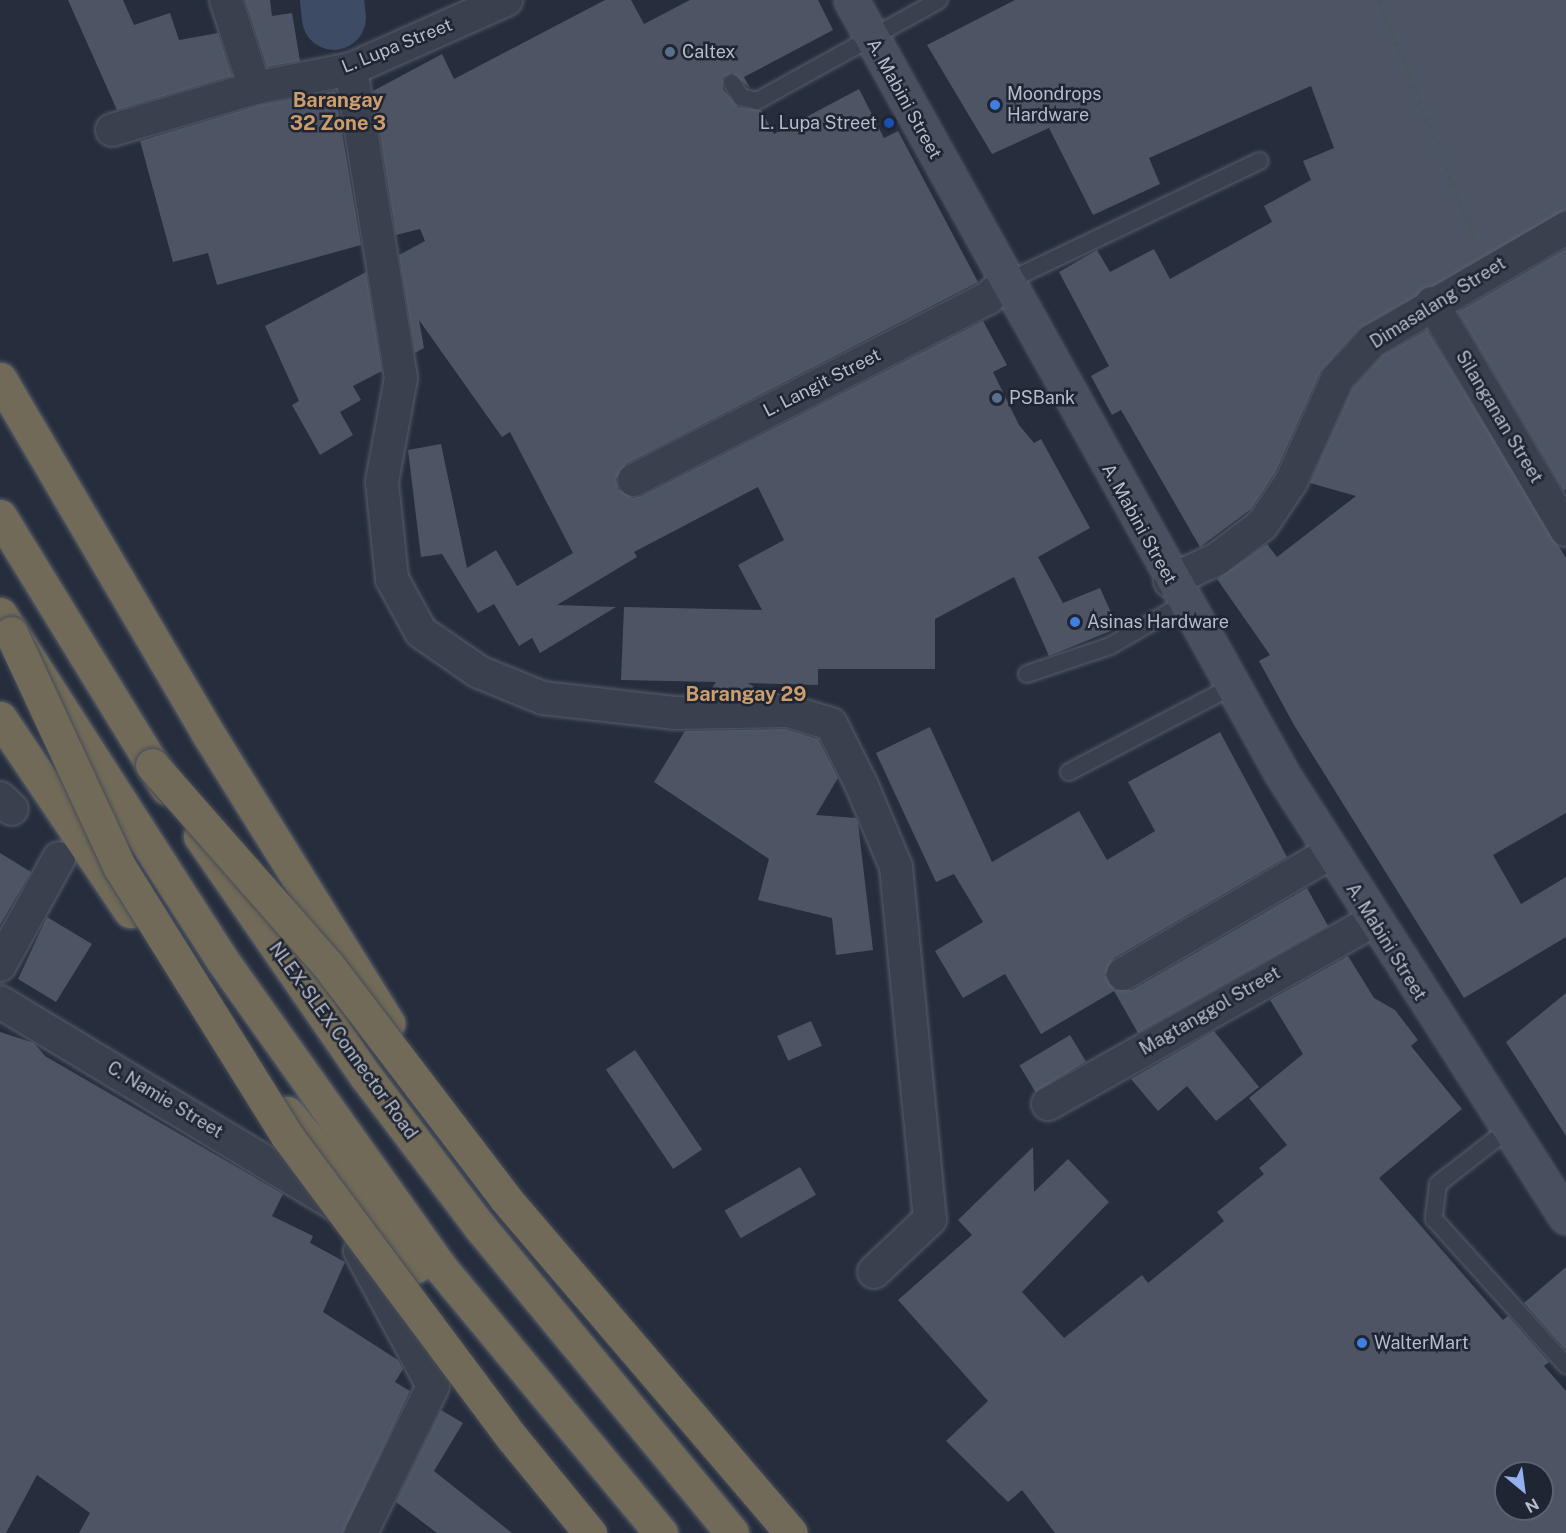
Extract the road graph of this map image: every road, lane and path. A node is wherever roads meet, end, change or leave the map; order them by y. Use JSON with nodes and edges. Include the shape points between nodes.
{"nodes":[{"id":1,"x":226,"y":0,"type":"edge"},
{"id":2,"x":506,"y":0,"type":"edge"},
{"id":3,"x":851,"y":0,"type":"edge"},
{"id":4,"x":939,"y":0,"type":"edge"},
{"id":5,"x":1379,"y":0,"type":"edge"},
{"id":6,"x":868,"y":36,"type":"junction"},
{"id":7,"x":351,"y":69,"type":"junction"},
{"id":8,"x":732,"y":83,"type":"dead end"},
{"id":9,"x":255,"y":88,"type":"junction"},
{"id":10,"x":112,"y":130,"type":"dead end"},
{"id":11,"x":1260,"y":161,"type":"dead end"},
{"id":12,"x":1566,"y":228,"type":"edge"},
{"id":13,"x":1488,"y":271,"type":"junction"},
{"id":14,"x":1006,"y":282,"type":"junction"},
{"id":15,"x":1432,"y":303,"type":"junction"},
{"id":16,"x":0,"y":379,"type":"edge"},
{"id":17,"x":634,"y":480,"type":"dead end"},
{"id":18,"x":0,"y":516,"type":"edge"},
{"id":19,"x":1566,"y":530,"type":"edge"},
{"id":20,"x":1177,"y":592,"type":"junction"},
{"id":21,"x":5,"y":623,"type":"edge"},
{"id":22,"x":1027,"y":674,"type":"dead end"},
{"id":23,"x":1231,"y":687,"type":"junction"},
{"id":24,"x":0,"y":718,"type":"edge"},
{"id":25,"x":152,"y":765,"type":"junction"},
{"id":26,"x":1069,"y":772,"type":"dead end"},
{"id":27,"x":1330,"y":853,"type":"junction"},
{"id":28,"x":59,"y":858,"type":"dead end"},
{"id":29,"x":1373,"y":921,"type":"junction"},
{"id":30,"x":0,"y":965,"type":"edge"},
{"id":31,"x":1123,"y":974,"type":"dead end"},
{"id":32,"x":0,"y":1002,"type":"edge"},
{"id":33,"x":1048,"y":1104,"type":"dead end"},
{"id":34,"x":1506,"y":1131,"type":"junction"},
{"id":35,"x":1566,"y":1217,"type":"edge"},
{"id":36,"x":874,"y":1272,"type":"dead end"},
{"id":37,"x":1566,"y":1365,"type":"edge"},
{"id":38,"x":361,"y":1533,"type":"edge"},
{"id":39,"x":590,"y":1533,"type":"edge"},
{"id":40,"x":634,"y":1533,"type":"edge"},
{"id":41,"x":661,"y":1533,"type":"edge"},
{"id":42,"x":732,"y":1533,"type":"edge"},
{"id":43,"x":771,"y":1533,"type":"edge"},
{"id":44,"x":791,"y":1533,"type":"edge"}],
"edges":[{"from":1,"to":9,"type":"street"},
{"from":2,"to":7,"type":"street","name":"L. Lupa Street"},
{"from":3,"to":6,"type":"main road","name":"A. Mabini Street"},
{"from":4,"to":6,"type":"lane"},
{"from":5,"to":13,"type":"path"},
{"from":6,"to":8,"type":"lane","via":[[757,101],[741,97]]},
{"from":6,"to":14,"type":"main road","name":"A. Mabini Street"},
{"from":7,"to":9,"type":"street","name":"L. Lupa Street"},
{"from":7,"to":36,"type":"street","via":[[401,378],[382,482],[393,579],[421,632],[479,672],[543,698],[674,713],[788,711],[831,724],[862,786],[896,867],[930,1219]]},
{"from":9,"to":10,"type":"street","name":"L. Lupa Street"},
{"from":11,"to":14,"type":"lane"},
{"from":12,"to":13,"type":"street","name":"Dimasalang Street"},
{"from":13,"to":15,"type":"street","name":"Dimasalang Street"},
{"from":14,"to":17,"type":"street","name":"L. Langit Street","via":[[988,298]]},
{"from":14,"to":20,"type":"main road","name":"A. Mabini Street"},
{"from":15,"to":19,"type":"street","name":"Silanganan Street"},
{"from":15,"to":20,"type":"street","name":"Dimasalang Street","via":[[1372,341],[1337,380],[1291,482],[1262,525]]},
{"from":16,"to":43,"type":"highway","via":[[207,732],[444,1111]]},
{"from":18,"to":25,"type":"highway","name":"NLEX-SLEX Connector Road"},
{"from":20,"to":22,"type":"lane","via":[[1110,646]]},
{"from":20,"to":23,"type":"main road","name":"A. Mabini Street"},
{"from":21,"to":39,"type":"highway","bridge":true,"via":[[119,866],[287,1136]]},
{"from":21,"to":41,"type":"highway","bridge":true,"via":[[222,960],[440,1267]]},
{"from":23,"to":26,"type":"lane"},
{"from":23,"to":27,"type":"main road","name":"A. Mabini Street"},
{"from":24,"to":40,"type":"highway","via":[[171,970]]},
{"from":25,"to":42,"type":"highway","name":"NLEX-SLEX Connector Road","bridge":true,"via":[[352,1056],[465,1208]]},
{"from":25,"to":44,"type":"highway","bridge":true,"via":[[327,964],[505,1198]]},
{"from":27,"to":29,"type":"main road","name":"A. Mabini Street"},
{"from":27,"to":31,"type":"street"},
{"from":28,"to":30,"type":"street"},
{"from":29,"to":33,"type":"street","name":"Magtanggol Street"},
{"from":29,"to":34,"type":"main road","name":"A. Mabini Street"},
{"from":32,"to":38,"type":"street","name":"C. Namie Street","via":[[330,1198],[433,1386]]},
{"from":34,"to":35,"type":"main road","name":"A. Mabini Street"},
{"from":34,"to":37,"type":"lane","via":[[1438,1184],[1434,1219]]}]}
